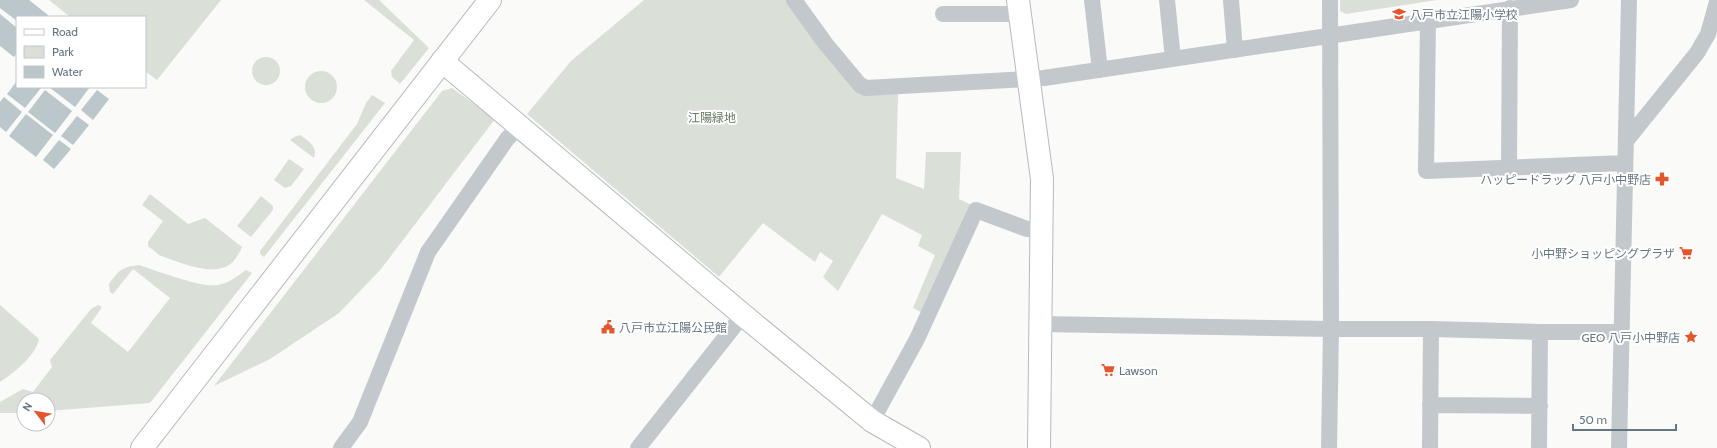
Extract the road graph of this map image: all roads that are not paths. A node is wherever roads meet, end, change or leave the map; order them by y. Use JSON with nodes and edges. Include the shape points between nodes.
{"nodes":[{"id":1,"x":490,"y":0,"type":"edge"},
{"id":2,"x":794,"y":0,"type":"edge"},
{"id":3,"x":1092,"y":0,"type":"edge"},
{"id":4,"x":1167,"y":0,"type":"edge"},
{"id":5,"x":1231,"y":0,"type":"edge"},
{"id":6,"x":1330,"y":0,"type":"edge"},
{"id":7,"x":1571,"y":0,"type":"edge"},
{"id":8,"x":1629,"y":0,"type":"edge"},
{"id":9,"x":1717,"y":2,"type":"edge"},
{"id":10,"x":1019,"y":7,"type":"edge"},
{"id":11,"x":1510,"y":8,"type":"junction"},
{"id":12,"x":943,"y":14,"type":"dead end"},
{"id":13,"x":1428,"y":20,"type":"junction"},
{"id":14,"x":1330,"y":34,"type":"junction"},
{"id":15,"x":1235,"y":50,"type":"junction"},
{"id":16,"x":1173,"y":59,"type":"junction"},
{"id":17,"x":442,"y":61,"type":"junction"},
{"id":18,"x":1100,"y":70,"type":"junction"},
{"id":19,"x":1030,"y":80,"type":"junction"},
{"id":20,"x":519,"y":126,"type":"junction"},
{"id":21,"x":1626,"y":141,"type":"junction"},
{"id":22,"x":1625,"y":163,"type":"junction"},
{"id":23,"x":1509,"y":168,"type":"junction"},
{"id":24,"x":1042,"y":230,"type":"junction"},
{"id":25,"x":743,"y":314,"type":"junction"},
{"id":26,"x":1041,"y":324,"type":"junction"},
{"id":27,"x":1331,"y":329,"type":"junction"},
{"id":28,"x":1431,"y":329,"type":"junction"},
{"id":29,"x":1540,"y":332,"type":"junction"},
{"id":30,"x":1621,"y":332,"type":"junction"},
{"id":31,"x":1430,"y":405,"type":"junction"},
{"id":32,"x":1540,"y":406,"type":"junction"},
{"id":33,"x":872,"y":421,"type":"junction"},
{"id":34,"x":142,"y":448,"type":"edge"},
{"id":35,"x":341,"y":448,"type":"edge"},
{"id":36,"x":638,"y":448,"type":"edge"},
{"id":37,"x":919,"y":448,"type":"edge"},
{"id":38,"x":1039,"y":448,"type":"edge"},
{"id":39,"x":1329,"y":448,"type":"edge"},
{"id":40,"x":1430,"y":448,"type":"edge"},
{"id":41,"x":1539,"y":448,"type":"edge"},
{"id":42,"x":1619,"y":448,"type":"edge"}],
"edges":[{"from":1,"to":17,"type":"street"},
{"from":2,"to":19,"type":"street","via":[[825,43],[860,85],[866,88]]},
{"from":3,"to":18,"type":"street"},
{"from":4,"to":16,"type":"street"},
{"from":5,"to":15,"type":"street"},
{"from":6,"to":14,"type":"street"},
{"from":7,"to":11,"type":"street"},
{"from":8,"to":21,"type":"street"},
{"from":9,"to":21,"type":"street","via":[[1708,34],[1696,53]]},
{"from":10,"to":12,"type":"street"},
{"from":10,"to":19,"type":"street"},
{"from":11,"to":13,"type":"street"},
{"from":11,"to":23,"type":"street"},
{"from":13,"to":14,"type":"street"},
{"from":13,"to":23,"type":"street","via":[[1426,171]]},
{"from":14,"to":15,"type":"street"},
{"from":14,"to":27,"type":"street"},
{"from":15,"to":16,"type":"street"},
{"from":16,"to":18,"type":"street"},
{"from":17,"to":20,"type":"street"},
{"from":17,"to":34,"type":"street"},
{"from":18,"to":19,"type":"street"},
{"from":19,"to":24,"type":"street","via":[[1042,179]]},
{"from":20,"to":25,"type":"street"},
{"from":20,"to":35,"type":"street","via":[[428,252],[360,422]]},
{"from":21,"to":22,"type":"street"},
{"from":22,"to":23,"type":"street"},
{"from":22,"to":30,"type":"street"},
{"from":24,"to":26,"type":"street"},
{"from":24,"to":33,"type":"street","via":[[1027,229],[976,210],[917,339]]},
{"from":25,"to":33,"type":"street"},
{"from":25,"to":36,"type":"street"},
{"from":26,"to":27,"type":"street"},
{"from":26,"to":38,"type":"street"},
{"from":27,"to":28,"type":"street"},
{"from":27,"to":39,"type":"street"},
{"from":28,"to":29,"type":"street"},
{"from":28,"to":31,"type":"street"},
{"from":29,"to":30,"type":"street"},
{"from":29,"to":32,"type":"street"},
{"from":30,"to":42,"type":"street"},
{"from":31,"to":32,"type":"street"},
{"from":31,"to":40,"type":"street"},
{"from":32,"to":41,"type":"street"},
{"from":33,"to":37,"type":"street"}]}
